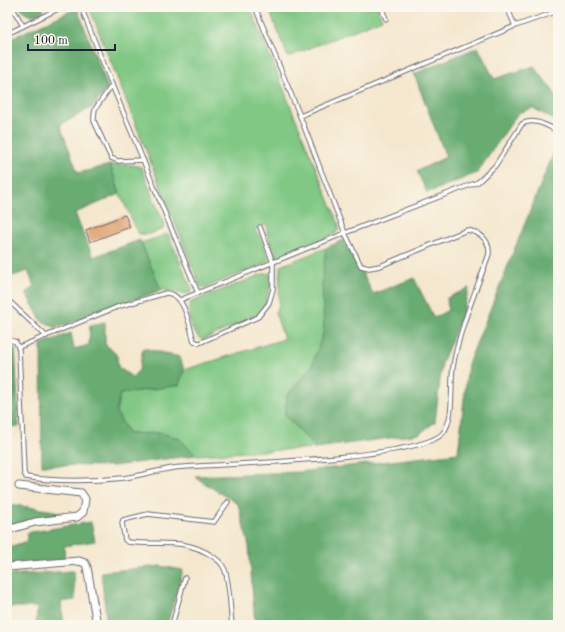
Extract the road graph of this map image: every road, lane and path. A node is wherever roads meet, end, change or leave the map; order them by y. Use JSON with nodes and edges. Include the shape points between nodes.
{"nodes":[{"id":1,"x":12,"y":7,"type":"edge"},
{"id":2,"x":62,"y":7,"type":"edge"},
{"id":3,"x":81,"y":7,"type":"edge"},
{"id":4,"x":255,"y":7,"type":"edge"},
{"id":5,"x":381,"y":7,"type":"edge"},
{"id":6,"x":507,"y":7,"type":"edge"},
{"id":7,"x":558,"y":11,"type":"edge"},
{"id":8,"x":386,"y":19,"type":"dead end"},
{"id":9,"x":23,"y":26,"type":"junction"},
{"id":10,"x":515,"y":26,"type":"junction"},
{"id":11,"x":7,"y":34,"type":"edge"},
{"id":12,"x":112,"y":85,"type":"junction"},
{"id":13,"x":300,"y":116,"type":"junction"},
{"id":14,"x":558,"y":131,"type":"edge"},
{"id":15,"x":143,"y":160,"type":"junction"},
{"id":16,"x":260,"y":227,"type":"dead end"},
{"id":17,"x":345,"y":233,"type":"junction"},
{"id":18,"x":273,"y":263,"type":"junction"},
{"id":19,"x":198,"y":293,"type":"junction"},
{"id":20,"x":8,"y":300,"type":"dead end"},
{"id":21,"x":180,"y":300,"type":"junction"},
{"id":22,"x":46,"y":336,"type":"junction"},
{"id":23,"x":7,"y":339,"type":"edge"},
{"id":24,"x":19,"y":347,"type":"junction"},
{"id":25,"x":19,"y":486,"type":"dead end"},
{"id":26,"x":228,"y":502,"type":"dead end"},
{"id":27,"x":7,"y":530,"type":"edge"},
{"id":28,"x":7,"y":567,"type":"edge"},
{"id":29,"x":185,"y":578,"type":"dead end"},
{"id":30,"x":97,"y":625,"type":"edge"},
{"id":31,"x":172,"y":625,"type":"edge"},
{"id":32,"x":232,"y":625,"type":"edge"}],
"edges":[{"from":1,"to":9,"type":"lane"},
{"from":2,"to":9,"type":"lane"},
{"from":3,"to":12,"type":"lane"},
{"from":4,"to":13,"type":"lane"},
{"from":5,"to":8,"type":"lane"},
{"from":6,"to":10,"type":"lane"},
{"from":7,"to":10,"type":"lane"},
{"from":9,"to":11,"type":"lane"},
{"from":10,"to":13,"type":"lane"},
{"from":12,"to":15,"type":"lane"},
{"from":12,"to":15,"type":"lane","via":[[95,109],[94,121],[111,158],[118,161]]},
{"from":13,"to":17,"type":"lane"},
{"from":14,"to":17,"type":"lane","via":[[535,121],[528,121],[522,124],[495,166],[478,182]]},
{"from":15,"to":19,"type":"lane"},
{"from":16,"to":18,"type":"lane"},
{"from":17,"to":18,"type":"lane"},
{"from":17,"to":24,"type":"lane","via":[[361,266],[369,268],[380,266],[467,230],[473,231],[487,241],[489,254],[457,346],[452,369],[447,424],[442,434],[429,442],[382,452],[241,465],[183,467],[109,479],[81,480],[26,476]]},
{"from":18,"to":19,"type":"lane"},
{"from":18,"to":21,"type":"lane","via":[[273,289],[264,311],[258,317],[199,342],[194,341]]},
{"from":19,"to":21,"type":"lane"},
{"from":20,"to":22,"type":"lane"},
{"from":21,"to":22,"type":"lane","via":[[173,294],[166,293],[117,307]]},
{"from":22,"to":24,"type":"lane"},
{"from":23,"to":24,"type":"lane","via":[[16,342]]},
{"from":25,"to":27,"type":"street","via":[[81,493],[86,499],[83,512],[77,517],[35,522]]},
{"from":26,"to":32,"type":"lane","via":[[214,522],[148,514],[123,520],[122,523],[125,540],[128,542],[185,544],[205,551],[220,561],[225,571]]},
{"from":28,"to":30,"type":"street","via":[[79,561],[85,563],[88,566]]},
{"from":29,"to":31,"type":"lane"}]}
